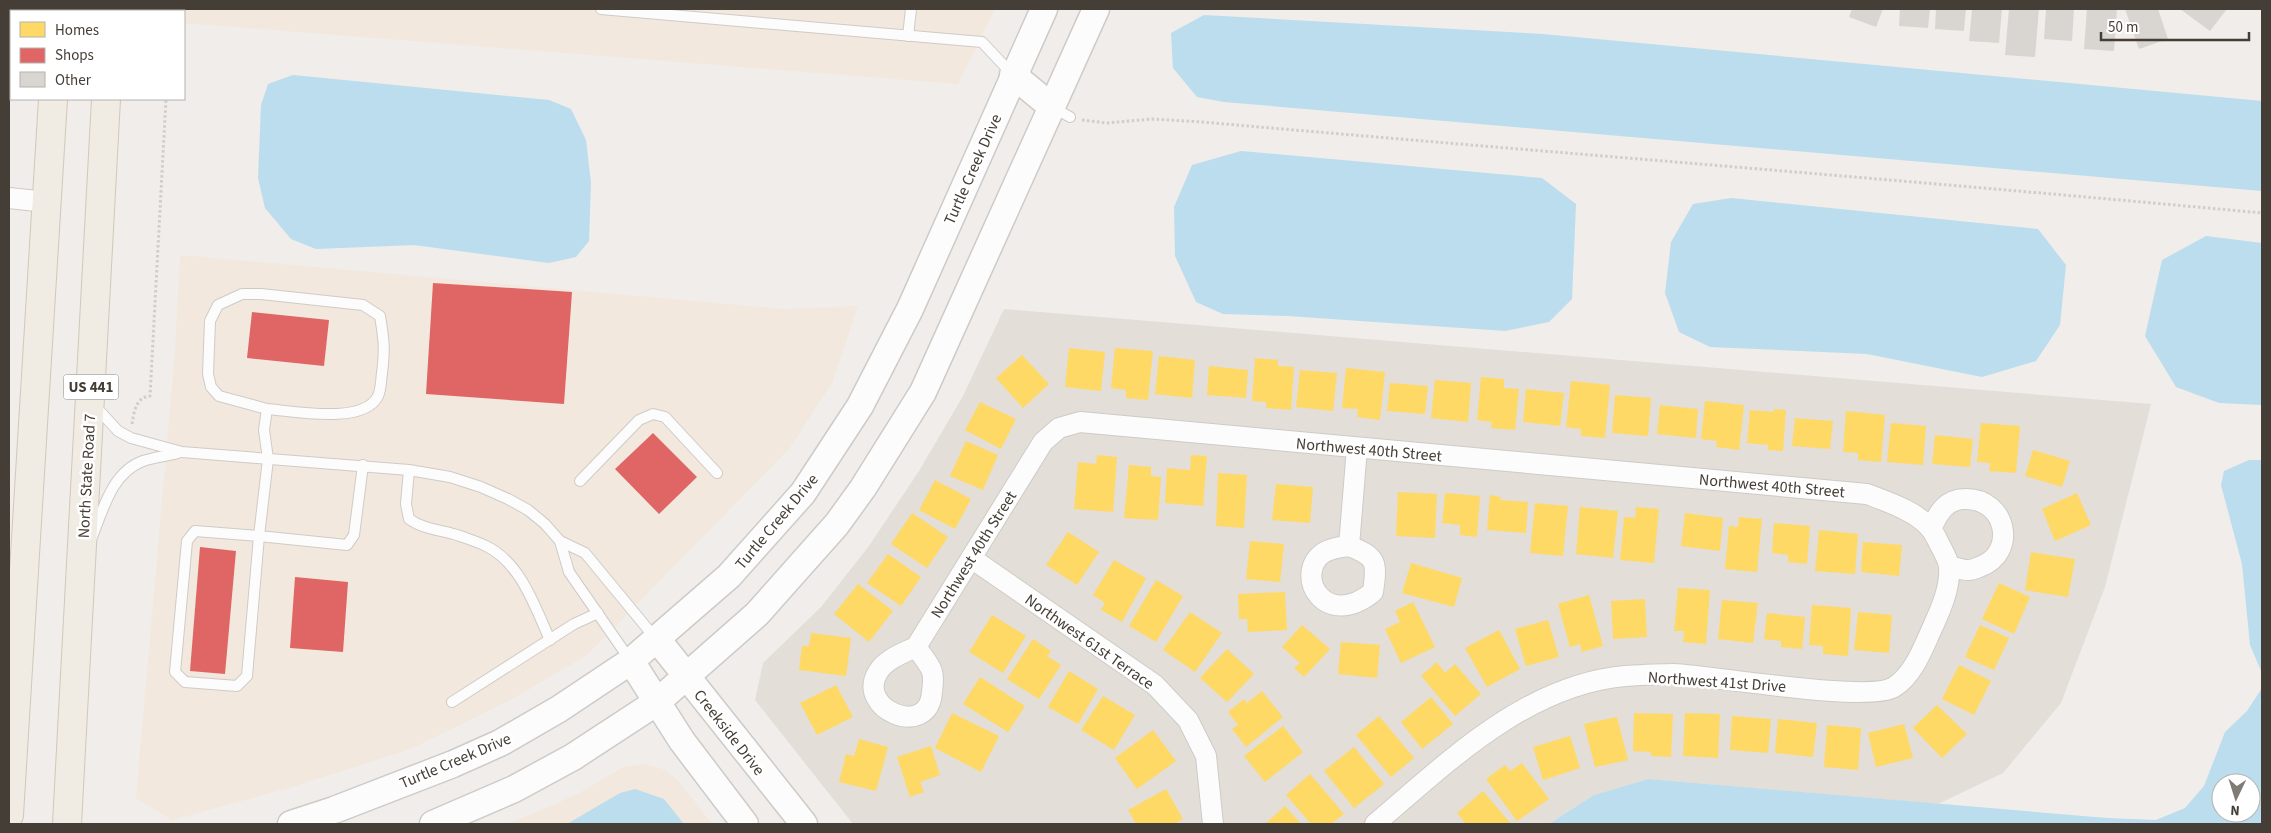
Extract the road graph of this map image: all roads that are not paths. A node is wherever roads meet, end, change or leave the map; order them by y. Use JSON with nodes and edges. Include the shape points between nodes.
{"nodes":[{"id":1,"x":601,"y":9,"type":"edge"},
{"id":2,"x":911,"y":9,"type":"edge"},
{"id":3,"x":1044,"y":9,"type":"edge"},
{"id":4,"x":1096,"y":9,"type":"edge"},
{"id":5,"x":668,"y":12,"type":"edge"},
{"id":6,"x":908,"y":36,"type":"junction"},
{"id":7,"x":1013,"y":75,"type":"junction"},
{"id":8,"x":53,"y":100,"type":"edge"},
{"id":9,"x":106,"y":100,"type":"edge"},
{"id":10,"x":1061,"y":112,"type":"junction"},
{"id":11,"x":9,"y":198,"type":"edge"},
{"id":12,"x":46,"y":202,"type":"junction"},
{"id":13,"x":90,"y":400,"type":"junction"},
{"id":14,"x":267,"y":409,"type":"junction"},
{"id":15,"x":1358,"y":448,"type":"junction"},
{"id":16,"x":182,"y":452,"type":"junction"},
{"id":17,"x":268,"y":459,"type":"junction"},
{"id":18,"x":363,"y":465,"type":"junction"},
{"id":19,"x":409,"y":470,"type":"junction"},
{"id":20,"x":718,"y":473,"type":"dead end"},
{"id":21,"x":580,"y":481,"type":"dead end"},
{"id":22,"x":1931,"y":529,"type":"junction"},
{"id":23,"x":259,"y":536,"type":"junction"},
{"id":24,"x":560,"y":542,"type":"junction"},
{"id":25,"x":1349,"y":546,"type":"dead end"},
{"id":26,"x":971,"y":558,"type":"junction"},
{"id":27,"x":81,"y":560,"type":"junction"},
{"id":28,"x":1949,"y":566,"type":"junction"},
{"id":29,"x":598,"y":613,"type":"junction"},
{"id":30,"x":656,"y":639,"type":"junction"},
{"id":31,"x":550,"y":640,"type":"junction"},
{"id":32,"x":916,"y":647,"type":"dead end"},
{"id":33,"x":631,"y":661,"type":"junction"},
{"id":34,"x":687,"y":677,"type":"junction"},
{"id":35,"x":452,"y":702,"type":"dead end"},
{"id":36,"x":657,"y":702,"type":"junction"},
{"id":37,"x":9,"y":816,"type":"edge"},
{"id":38,"x":67,"y":824,"type":"edge"},
{"id":39,"x":291,"y":824,"type":"edge"},
{"id":40,"x":433,"y":824,"type":"edge"},
{"id":41,"x":745,"y":824,"type":"edge"},
{"id":42,"x":804,"y":824,"type":"edge"},
{"id":43,"x":1212,"y":824,"type":"edge"},
{"id":44,"x":1375,"y":824,"type":"edge"}],
"edges":[{"from":1,"to":5,"type":"lane"},
{"from":2,"to":6,"type":"lane"},
{"from":3,"to":7,"type":"street","name":"Turtle Creek Drive"},
{"from":4,"to":10,"type":"street"},
{"from":5,"to":6,"type":"lane"},
{"from":6,"to":7,"type":"lane","via":[[982,42]]},
{"from":7,"to":10,"type":"street"},
{"from":7,"to":30,"type":"street","name":"Turtle Creek Drive","via":[[910,308],[860,406],[803,493],[729,576]]},
{"from":8,"to":12,"type":"main road"},
{"from":9,"to":13,"type":"main road","name":"North State Road 7","number":"US 441"},
{"from":10,"to":34,"type":"street","via":[[923,392],[874,472],[837,524],[757,614]]},
{"from":11,"to":12,"type":"street"},
{"from":12,"to":37,"type":"main road"},
{"from":13,"to":16,"type":"lane","via":[[118,431],[131,438]]},
{"from":13,"to":27,"type":"main road","name":"North State Road 7","number":"US 441"},
{"from":14,"to":14,"type":"lane","via":[[340,414],[363,409],[377,397],[385,346],[380,316],[363,305],[261,294],[242,294],[218,305],[210,321],[208,380],[219,396]]},
{"from":14,"to":17,"type":"lane","via":[[264,430]]},
{"from":15,"to":22,"type":"street","name":"Northwest 40th Street","via":[[1867,494],[1914,515]]},
{"from":15,"to":25,"type":"street"},
{"from":15,"to":26,"type":"street","name":"Northwest 40th Street","via":[[1080,422],[1059,428],[1043,442]]},
{"from":16,"to":17,"type":"lane"},
{"from":16,"to":27,"type":"lane","via":[[143,461],[129,468],[115,484]]},
{"from":17,"to":18,"type":"lane"},
{"from":17,"to":23,"type":"lane"},
{"from":18,"to":19,"type":"lane"},
{"from":18,"to":23,"type":"lane","via":[[354,535],[347,545]]},
{"from":19,"to":24,"type":"lane","via":[[450,477],[508,499],[545,524]]},
{"from":19,"to":31,"type":"lane","via":[[406,504],[409,519],[419,526],[487,546],[510,564],[526,589]]},
{"from":20,"to":21,"type":"lane","via":[[665,418],[653,414],[639,420]]},
{"from":22,"to":28,"type":"street"},
{"from":22,"to":28,"type":"street","via":[[1939,510],[1956,499],[1977,498],[1994,509],[2004,528],[2001,548],[1989,564],[1969,571]]},
{"from":23,"to":23,"type":"lane","via":[[195,531],[187,541],[175,672],[185,682],[237,686],[247,676]]},
{"from":24,"to":29,"type":"lane","via":[[569,572]]},
{"from":24,"to":30,"type":"lane","via":[[585,553]]},
{"from":26,"to":32,"type":"street","name":"Northwest 40th Street"},
{"from":26,"to":43,"type":"street","name":"Northwest 61st Terrace","via":[[1155,685],[1188,720],[1206,756]]},
{"from":27,"to":38,"type":"main road","name":"North State Road 7","number":"US 441"},
{"from":28,"to":44,"type":"street","name":"Northwest 41st Drive","via":[[1943,605],[1922,652],[1894,688],[1861,693],[1674,674],[1624,676],[1570,687],[1520,712],[1464,748]]},
{"from":29,"to":31,"type":"lane"},
{"from":29,"to":33,"type":"lane"},
{"from":30,"to":33,"type":"street","name":"Turtle Creek Drive"},
{"from":30,"to":34,"type":"street","name":"Creekside Drive"},
{"from":31,"to":35,"type":"lane"},
{"from":33,"to":36,"type":"street"},
{"from":33,"to":39,"type":"street","name":"Turtle Creek Drive","via":[[560,710],[500,743],[343,807]]},
{"from":34,"to":36,"type":"street"},
{"from":34,"to":42,"type":"street","name":"Creekside Drive"},
{"from":36,"to":40,"type":"street","via":[[573,757],[531,780]]},
{"from":36,"to":41,"type":"street","via":[[682,741]]}]}
